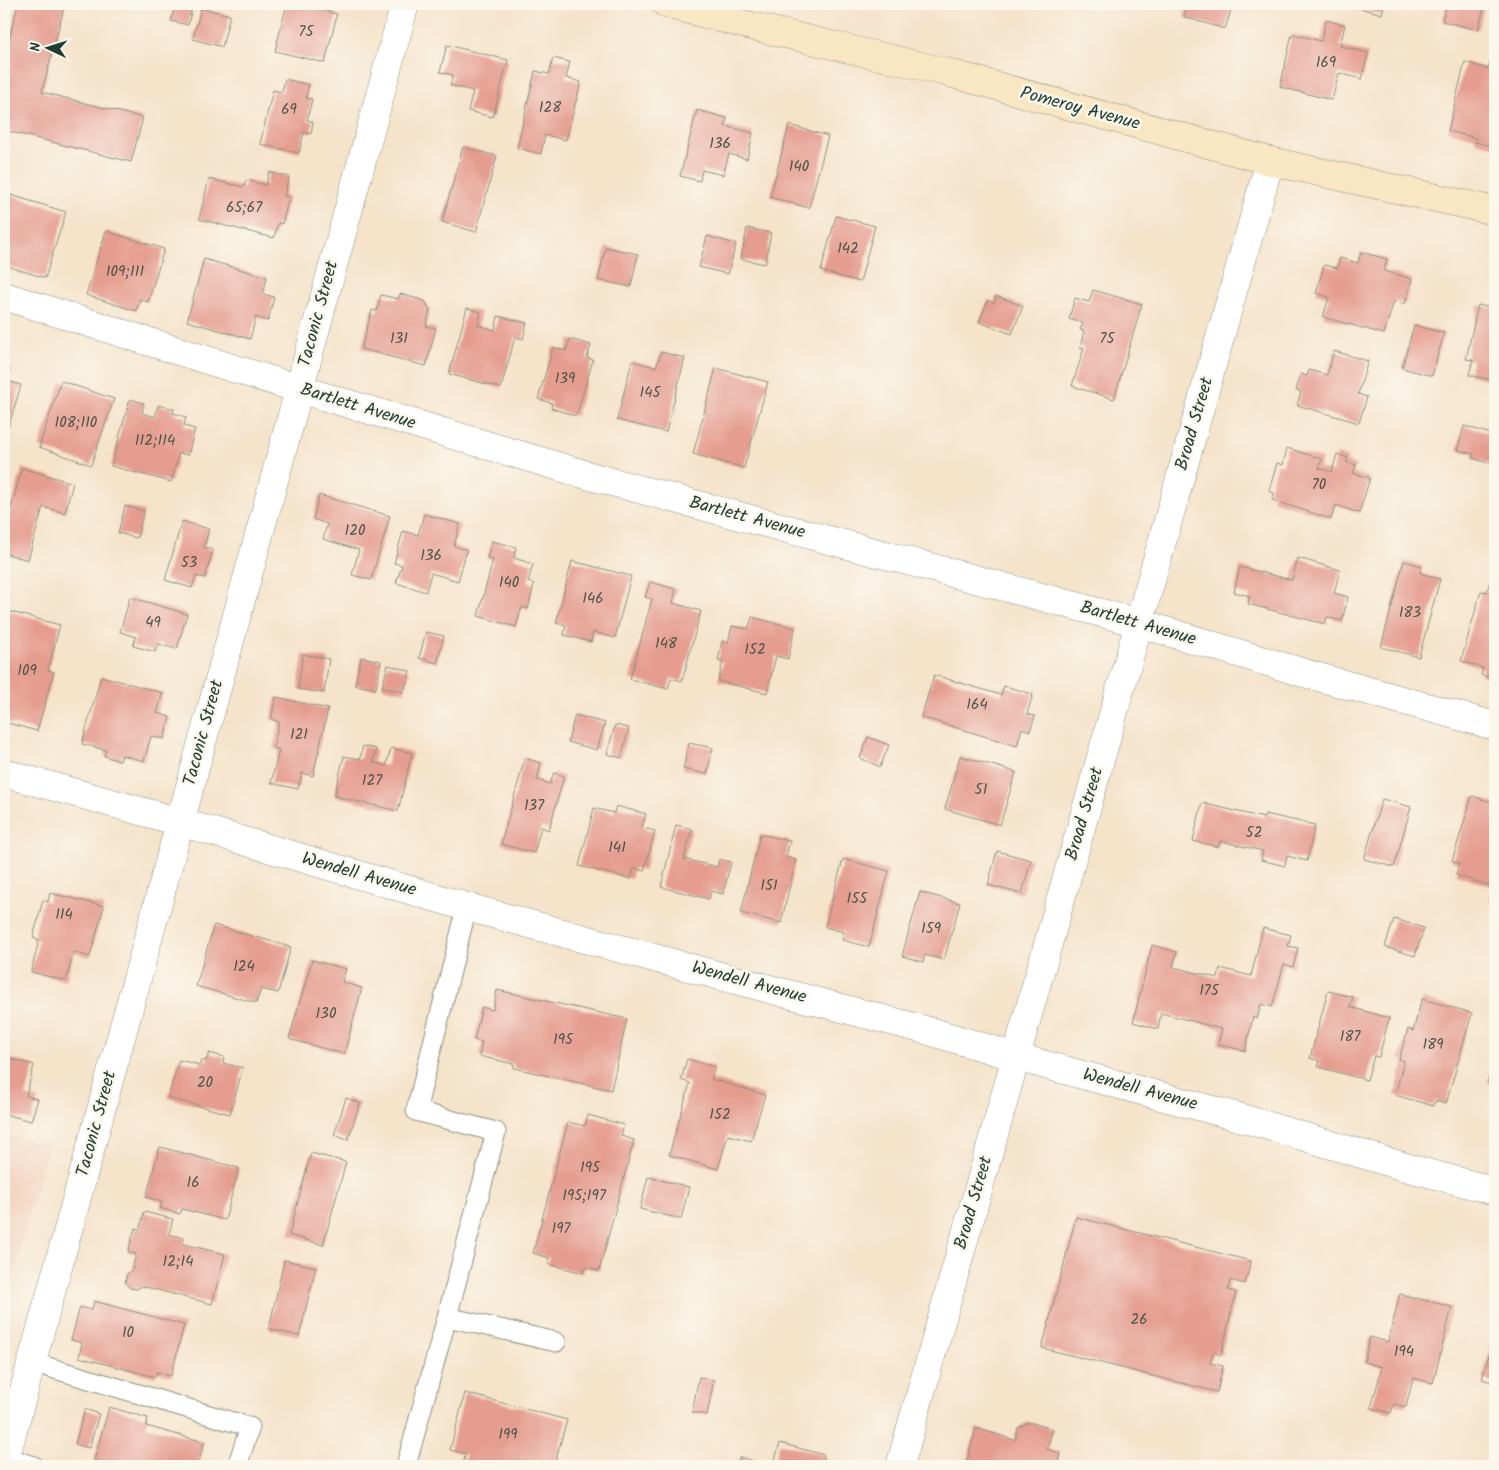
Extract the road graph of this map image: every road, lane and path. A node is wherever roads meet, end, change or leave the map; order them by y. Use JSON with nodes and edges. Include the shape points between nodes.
{"nodes":[{"id":1,"x":405,"y":4,"type":"edge"},
{"id":2,"x":666,"y":4,"type":"edge"},
{"id":3,"x":1270,"y":161,"type":"junction"},
{"id":4,"x":1495,"y":211,"type":"edge"},
{"id":5,"x":4,"y":296,"type":"edge"},
{"id":6,"x":299,"y":389,"type":"junction"},
{"id":7,"x":1139,"y":623,"type":"junction"},
{"id":8,"x":1495,"y":726,"type":"edge"},
{"id":9,"x":4,"y":773,"type":"edge"},
{"id":10,"x":180,"y":822,"type":"junction"},
{"id":11,"x":467,"y":907,"type":"junction"},
{"id":12,"x":1016,"y":1057,"type":"junction"},
{"id":13,"x":1495,"y":1191,"type":"edge"},
{"id":14,"x":447,"y":1317,"type":"junction"},
{"id":15,"x":556,"y":1342,"type":"dead end"},
{"id":16,"x":31,"y":1362,"type":"junction"},
{"id":17,"x":4,"y":1460,"type":"edge"},
{"id":18,"x":34,"y":1466,"type":"edge"},
{"id":19,"x":237,"y":1466,"type":"edge"},
{"id":20,"x":406,"y":1466,"type":"edge"},
{"id":21,"x":900,"y":1466,"type":"edge"}],
"edges":[{"from":1,"to":6,"type":"street","name":"Taconic Street"},
{"from":2,"to":3,"type":"street","name":"Pomeroy Avenue","via":[[942,71]]},
{"from":3,"to":4,"type":"street","name":"Pomeroy Avenue"},
{"from":3,"to":7,"type":"street","name":"Broad Street"},
{"from":5,"to":6,"type":"street","name":"Bartlett Avenue"},
{"from":6,"to":7,"type":"street","name":"Bartlett Avenue","via":[[590,476]]},
{"from":6,"to":10,"type":"street","name":"Taconic Street"},
{"from":7,"to":8,"type":"street","name":"Bartlett Avenue"},
{"from":7,"to":12,"type":"street","name":"Broad Street"},
{"from":9,"to":10,"type":"street","name":"Wendell Avenue"},
{"from":10,"to":11,"type":"street","name":"Wendell Avenue"},
{"from":10,"to":16,"type":"street","name":"Taconic Street"},
{"from":11,"to":12,"type":"street","name":"Wendell Avenue"},
{"from":11,"to":14,"type":"lane","via":[[416,1111],[496,1132]]},
{"from":12,"to":13,"type":"street","name":"Wendell Avenue","via":[[1233,1115]]},
{"from":12,"to":21,"type":"street","name":"Broad Street"},
{"from":14,"to":15,"type":"lane"},
{"from":14,"to":20,"type":"lane"},
{"from":16,"to":17,"type":"street","name":"Taconic Street"},
{"from":16,"to":19,"type":"lane","via":[[250,1427]]},
{"from":17,"to":18,"type":"lane"}]}
